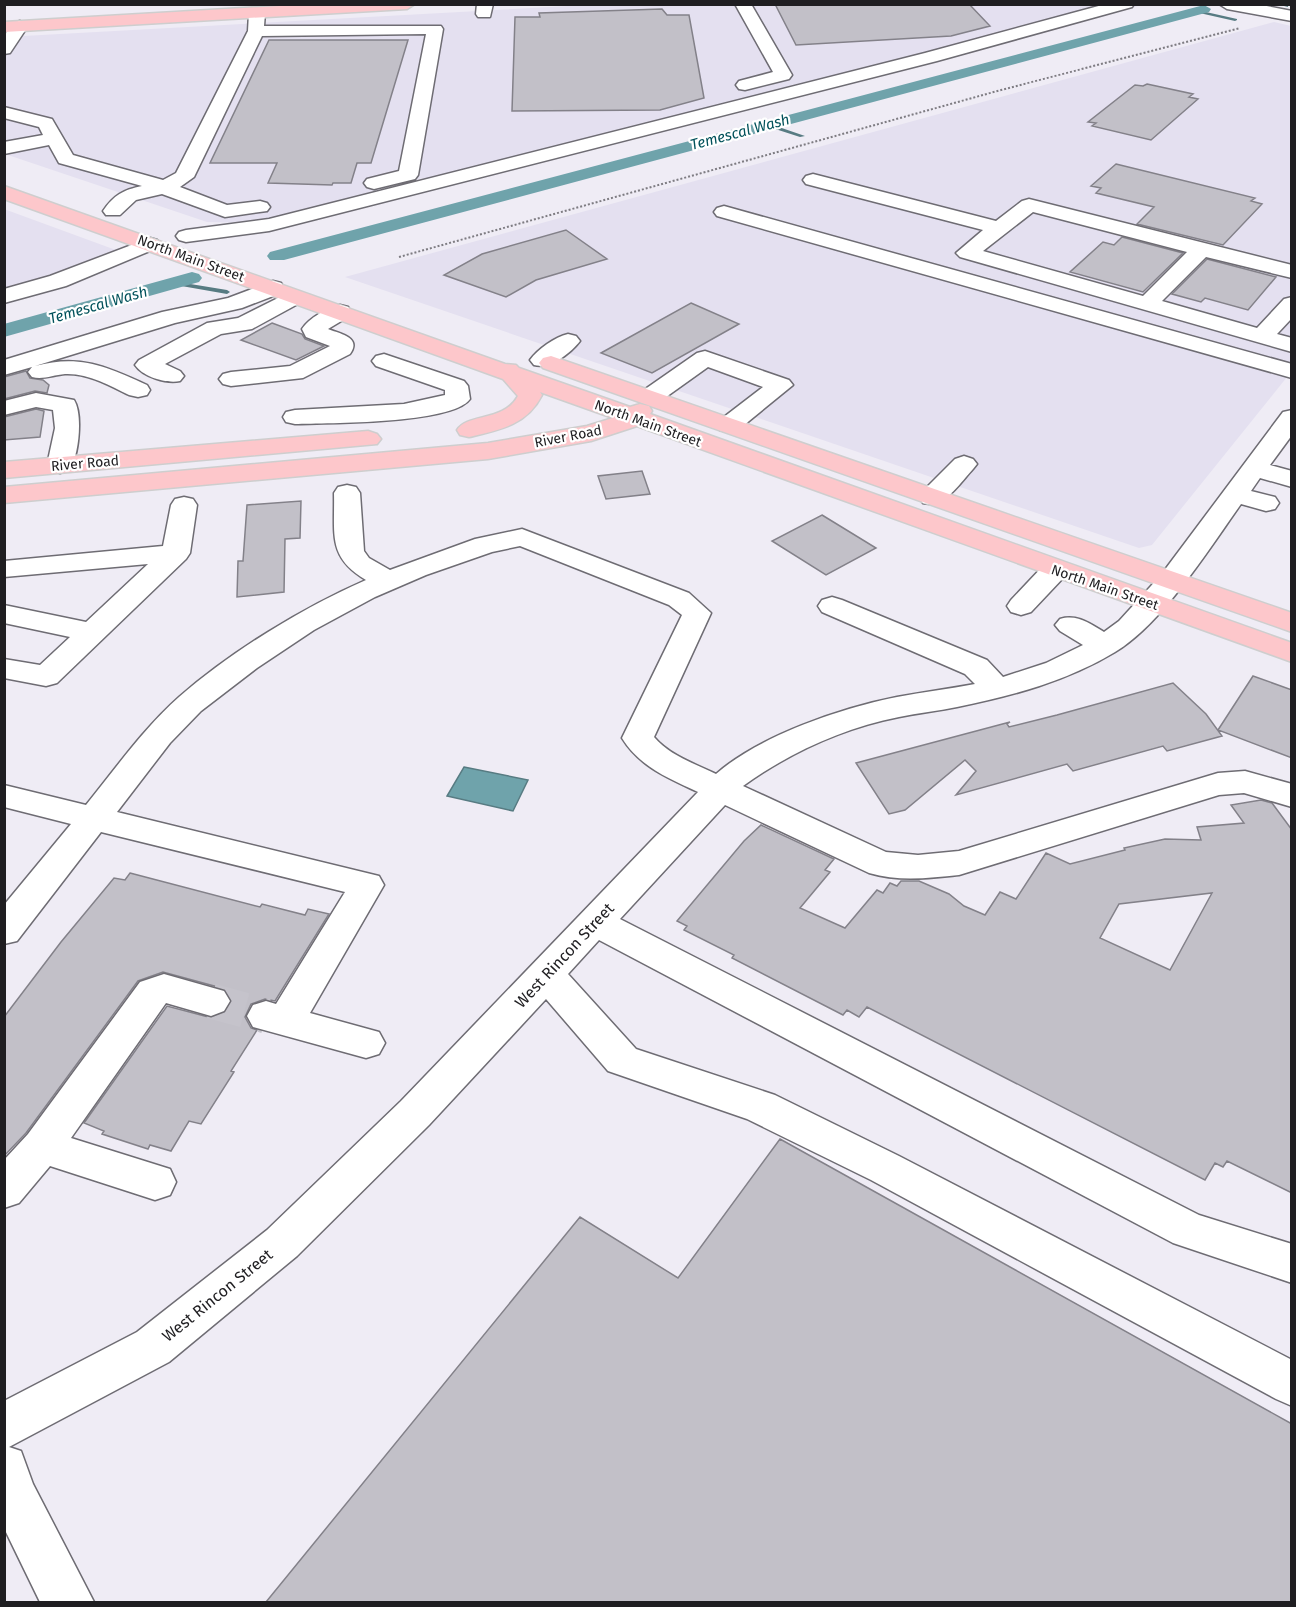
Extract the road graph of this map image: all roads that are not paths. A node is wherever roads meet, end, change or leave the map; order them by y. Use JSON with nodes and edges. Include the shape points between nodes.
{"nodes":[{"id":1,"x":409,"y":4,"type":"edge"},
{"id":2,"x":743,"y":4,"type":"edge"},
{"id":3,"x":1126,"y":4,"type":"edge"},
{"id":4,"x":1227,"y":4,"type":"edge"},
{"id":5,"x":1284,"y":15,"type":"edge"},
{"id":6,"x":256,"y":22,"type":"junction"},
{"id":7,"x":12,"y":26,"type":"edge"},
{"id":8,"x":412,"y":29,"type":"junction"},
{"id":9,"x":4,"y":49,"type":"edge"},
{"id":10,"x":4,"y":112,"type":"edge"},
{"id":11,"x":622,"y":117,"type":"dead end"},
{"id":12,"x":54,"y":138,"type":"junction"},
{"id":13,"x":4,"y":148,"type":"edge"},
{"id":14,"x":4,"y":173,"type":"edge"},
{"id":15,"x":813,"y":180,"type":"dead end"},
{"id":16,"x":162,"y":188,"type":"junction"},
{"id":17,"x":4,"y":192,"type":"edge"},
{"id":18,"x":318,"y":194,"type":"dead end"},
{"id":19,"x":277,"y":202,"type":"dead end"},
{"id":20,"x":113,"y":211,"type":"junction"},
{"id":21,"x":724,"y":212,"type":"dead end"},
{"id":22,"x":90,"y":222,"type":"junction"},
{"id":23,"x":999,"y":228,"type":"junction"},
{"id":24,"x":188,"y":237,"type":"junction"},
{"id":25,"x":158,"y":247,"type":"junction"},
{"id":26,"x":224,"y":249,"type":"dead end"},
{"id":27,"x":1202,"y":249,"type":"junction"},
{"id":28,"x":1292,"y":272,"type":"edge"},
{"id":29,"x":293,"y":286,"type":"junction"},
{"id":30,"x":4,"y":296,"type":"edge"},
{"id":31,"x":348,"y":300,"type":"junction"},
{"id":32,"x":1147,"y":304,"type":"junction"},
{"id":33,"x":1292,"y":304,"type":"edge"},
{"id":34,"x":1262,"y":336,"type":"junction"},
{"id":35,"x":568,"y":341,"type":"dead end"},
{"id":36,"x":1292,"y":345,"type":"edge"},
{"id":37,"x":509,"y":360,"type":"junction"},
{"id":38,"x":542,"y":360,"type":"junction"},
{"id":39,"x":384,"y":361,"type":"dead end"},
{"id":40,"x":4,"y":368,"type":"edge"},
{"id":41,"x":1292,"y":371,"type":"edge"},
{"id":42,"x":172,"y":376,"type":"dead end"},
{"id":43,"x":231,"y":379,"type":"dead end"},
{"id":44,"x":4,"y":384,"type":"edge"},
{"id":45,"x":138,"y":390,"type":"dead end"},
{"id":46,"x":650,"y":398,"type":"junction"},
{"id":47,"x":4,"y":408,"type":"edge"},
{"id":48,"x":612,"y":410,"type":"junction"},
{"id":49,"x":295,"y":417,"type":"dead end"},
{"id":50,"x":1292,"y":417,"type":"edge"},
{"id":51,"x":635,"y":418,"type":"junction"},
{"id":52,"x":729,"y":425,"type":"junction"},
{"id":53,"x":469,"y":430,"type":"junction"},
{"id":54,"x":694,"y":440,"type":"junction"},
{"id":55,"x":488,"y":451,"type":"junction"},
{"id":56,"x":156,"y":458,"type":"junction"},
{"id":57,"x":964,"y":464,"type":"dead end"},
{"id":58,"x":60,"y":465,"type":"junction"},
{"id":59,"x":1253,"y":468,"type":"junction"},
{"id":60,"x":4,"y":470,"type":"edge"},
{"id":61,"x":1292,"y":479,"type":"edge"},
{"id":62,"x":4,"y":482,"type":"edge"},
{"id":63,"x":346,"y":493,"type":"dead end"},
{"id":64,"x":1234,"y":494,"type":"junction"},
{"id":65,"x":4,"y":495,"type":"edge"},
{"id":66,"x":932,"y":497,"type":"junction"},
{"id":67,"x":1266,"y":503,"type":"dead end"},
{"id":68,"x":184,"y":505,"type":"dead end"},
{"id":69,"x":176,"y":553,"type":"junction"},
{"id":70,"x":4,"y":569,"type":"edge"},
{"id":71,"x":1055,"y":570,"type":"junction"},
{"id":72,"x":388,"y":581,"type":"junction"},
{"id":73,"x":1171,"y":581,"type":"junction"},
{"id":74,"x":1152,"y":603,"type":"junction"},
{"id":75,"x":832,"y":606,"type":"dead end"},
{"id":76,"x":1021,"y":606,"type":"dead end"},
{"id":77,"x":4,"y":614,"type":"edge"},
{"id":78,"x":1292,"y":623,"type":"edge"},
{"id":79,"x":1070,"y":625,"type":"dead end"},
{"id":80,"x":92,"y":632,"type":"junction"},
{"id":81,"x":1106,"y":645,"type":"junction"},
{"id":82,"x":1292,"y":653,"type":"edge"},
{"id":83,"x":4,"y":668,"type":"edge"},
{"id":84,"x":997,"y":689,"type":"junction"},
{"id":85,"x":721,"y":789,"type":"junction"},
{"id":86,"x":4,"y":796,"type":"edge"},
{"id":87,"x":1292,"y":796,"type":"edge"},
{"id":88,"x":94,"y":818,"type":"junction"},
{"id":89,"x":595,"y":922,"type":"junction"},
{"id":90,"x":4,"y":931,"type":"edge"},
{"id":91,"x":546,"y":974,"type":"junction"},
{"id":92,"x":211,"y":1001,"type":"tunnel mouth"},
{"id":93,"x":366,"y":1043,"type":"dead end"},
{"id":94,"x":42,"y":1146,"type":"junction"},
{"id":95,"x":155,"y":1182,"type":"dead end"},
{"id":96,"x":4,"y":1190,"type":"edge"},
{"id":97,"x":1292,"y":1264,"type":"edge"},
{"id":98,"x":1292,"y":1384,"type":"edge"},
{"id":99,"x":4,"y":1426,"type":"edge"},
{"id":100,"x":4,"y":1468,"type":"edge"},
{"id":101,"x":63,"y":1601,"type":"edge"}],
"edges":[{"from":1,"to":6,"type":"main road"},
{"from":1,"to":8,"type":"street"},
{"from":2,"to":11,"type":"street","via":[[783,75],[730,89],[710,100],[650,115]]},
{"from":3,"to":24,"type":"street","via":[[269,225]]},
{"from":4,"to":5,"type":"street"},
{"from":6,"to":7,"type":"main road"},
{"from":6,"to":8,"type":"street"},
{"from":6,"to":16,"type":"street","via":[[184,177]]},
{"from":7,"to":9,"type":"street"},
{"from":8,"to":18,"type":"street","via":[[435,29],[408,175],[334,194]]},
{"from":10,"to":12,"type":"street","via":[[46,123]]},
{"from":12,"to":13,"type":"street"},
{"from":12,"to":16,"type":"street","via":[[66,159]]},
{"from":14,"to":20,"type":"main road","name":"North Main Street"},
{"from":15,"to":23,"type":"street"},
{"from":16,"to":19,"type":"street","via":[[225,211],[250,210]]},
{"from":16,"to":20,"type":"street","via":[[160,196],[139,206]]},
{"from":17,"to":22,"type":"main road","name":"North Main Street"},
{"from":20,"to":22,"type":"street"},
{"from":20,"to":24,"type":"main road","name":"North Main Street"},
{"from":21,"to":41,"type":"street"},
{"from":22,"to":25,"type":"main road","name":"North Main Street"},
{"from":23,"to":27,"type":"street","via":[[1029,205]]},
{"from":23,"to":32,"type":"street","via":[[967,253]]},
{"from":24,"to":26,"type":"main road","name":"North Main Street"},
{"from":25,"to":29,"type":"main road","name":"North Main Street"},
{"from":25,"to":30,"type":"street"},
{"from":27,"to":28,"type":"street"},
{"from":27,"to":32,"type":"street"},
{"from":29,"to":31,"type":"main road","name":"North Main Street"},
{"from":29,"to":40,"type":"street","via":[[170,317]]},
{"from":29,"to":42,"type":"street","via":[[244,324],[215,328],[147,366]]},
{"from":31,"to":37,"type":"main road","name":"North Main Street"},
{"from":31,"to":43,"type":"street","via":[[313,328],[314,332],[342,342],[342,349],[296,373]]},
{"from":32,"to":34,"type":"street"},
{"from":33,"to":34,"type":"street"},
{"from":34,"to":36,"type":"street"},
{"from":35,"to":38,"type":"street"},
{"from":37,"to":38,"type":"main road","name":"North Main Street"},
{"from":37,"to":48,"type":"main road","name":"North Main Street"},
{"from":37,"to":53,"type":"main road","via":[[530,395],[526,407],[513,416]]},
{"from":38,"to":46,"type":"main road","name":"North Main Street"},
{"from":39,"to":49,"type":"street","via":[[456,386],[458,399],[448,405],[420,409]]},
{"from":44,"to":45,"type":"street","via":[[52,368],[78,366]]},
{"from":46,"to":48,"type":"main road","name":"River Road"},
{"from":46,"to":51,"type":"main road"},
{"from":46,"to":52,"type":"main road","name":"North Main Street"},
{"from":46,"to":52,"type":"street","via":[[705,358],[781,385]]},
{"from":47,"to":58,"type":"street","via":[[36,400],[65,405],[67,428]]},
{"from":48,"to":51,"type":"main road","name":"North Main Street"},
{"from":48,"to":53,"type":"main road","name":"River Road","via":[[567,424]]},
{"from":50,"to":59,"type":"street","name":"West Rincon Street"},
{"from":51,"to":54,"type":"main road","name":"North Main Street"},
{"from":51,"to":55,"type":"main road","name":"River Road","via":[[591,434]]},
{"from":52,"to":66,"type":"main road","name":"North Main Street"},
{"from":53,"to":56,"type":"main road","name":"River Road"},
{"from":54,"to":55,"type":"main road"},
{"from":54,"to":71,"type":"main road","name":"North Main Street"},
{"from":55,"to":65,"type":"main road","name":"River Road"},
{"from":56,"to":58,"type":"main road","name":"River Road"},
{"from":56,"to":62,"type":"main road","via":[[105,473]]},
{"from":57,"to":66,"type":"street"},
{"from":58,"to":60,"type":"main road","name":"River Road"},
{"from":59,"to":61,"type":"street"},
{"from":59,"to":64,"type":"street","name":"West Rincon Street"},
{"from":63,"to":72,"type":"street","via":[[350,552],[359,564]]},
{"from":64,"to":67,"type":"street"},
{"from":64,"to":73,"type":"street","name":"West Rincon Street"},
{"from":66,"to":73,"type":"main road","name":"North Main Street"},
{"from":68,"to":69,"type":"street"},
{"from":69,"to":70,"type":"street"},
{"from":69,"to":80,"type":"street"},
{"from":71,"to":74,"type":"main road","name":"North Main Street"},
{"from":71,"to":76,"type":"street"},
{"from":72,"to":85,"type":"street","via":[[485,545],[522,537],[679,599],[697,613],[638,738],[649,753]]},
{"from":72,"to":88,"type":"street","via":[[304,624],[246,661],[190,704],[159,736]]},
{"from":73,"to":74,"type":"street","name":"West Rincon Street"},
{"from":73,"to":78,"type":"main road","name":"North Main Street"},
{"from":74,"to":81,"type":"street","name":"West Rincon Street"},
{"from":74,"to":82,"type":"main road","name":"North Main Street"},
{"from":75,"to":84,"type":"street","via":[[976,667]]},
{"from":77,"to":80,"type":"street"},
{"from":79,"to":81,"type":"street"},
{"from":80,"to":83,"type":"street","via":[[46,676]]},
{"from":81,"to":84,"type":"street","name":"West Rincon Street","via":[[1057,670]]},
{"from":84,"to":85,"type":"street","name":"West Rincon Street","via":[[896,707],[838,723],[758,760]]},
{"from":85,"to":87,"type":"street","via":[[881,864],[918,867],[959,863],[1218,784],[1245,782]]},
{"from":85,"to":89,"type":"street","name":"West Rincon Street"},
{"from":86,"to":88,"type":"street"},
{"from":88,"to":90,"type":"street"},
{"from":88,"to":93,"type":"street","via":[[367,885],[276,1019]]},
{"from":89,"to":91,"type":"street","name":"West Rincon Street"},
{"from":89,"to":97,"type":"street","via":[[1188,1230]]},
{"from":91,"to":98,"type":"street","via":[[622,1060],[761,1107],[885,1168]]},
{"from":91,"to":99,"type":"street","name":"West Rincon Street","via":[[416,1113],[282,1243],[153,1347]]},
{"from":92,"to":94,"type":"street","via":[[164,988],[153,992]]},
{"from":94,"to":95,"type":"street"},
{"from":94,"to":96,"type":"street"},
{"from":100,"to":101,"type":"street"}]}
